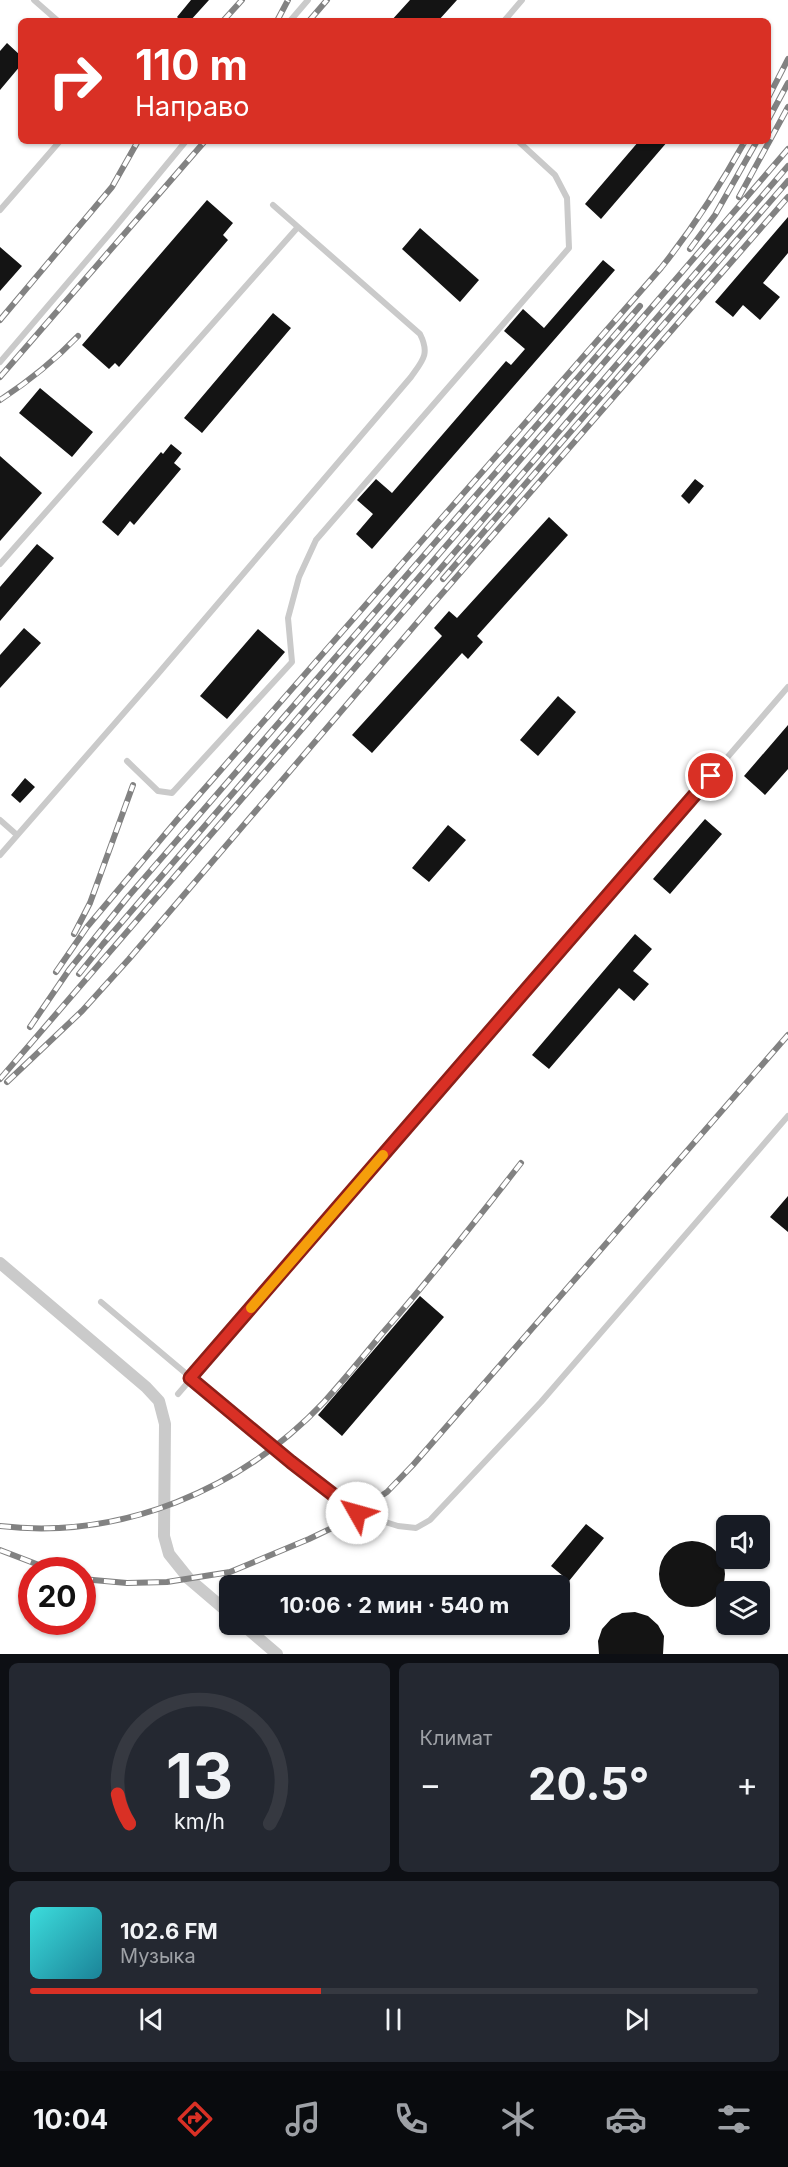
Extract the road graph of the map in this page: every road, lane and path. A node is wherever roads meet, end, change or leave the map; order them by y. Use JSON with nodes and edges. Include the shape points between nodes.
{"nodes":[{"id":1,"x":34,"y":0,"type":"edge"},
{"id":2,"x":308,"y":0,"type":"edge"},
{"id":3,"x":522,"y":0,"type":"edge"},
{"id":4,"x":55,"y":18,"type":"edge"},
{"id":5,"x":293,"y":18,"type":"edge"},
{"id":6,"x":507,"y":18,"type":"edge"},
{"id":7,"x":57,"y":144,"type":"edge"},
{"id":8,"x":184,"y":144,"type":"edge"},
{"id":9,"x":521,"y":144,"type":"edge"},
{"id":10,"x":273,"y":205,"type":"dead end"},
{"id":11,"x":0,"y":210,"type":"edge"},
{"id":12,"x":298,"y":227,"type":"junction"},
{"id":13,"x":0,"y":362,"type":"edge"},
{"id":14,"x":0,"y":564,"type":"edge"},
{"id":15,"x":788,"y":687,"type":"edge"},
{"id":16,"x":127,"y":761,"type":"dead end"},
{"id":17,"x":0,"y":820,"type":"edge"},
{"id":18,"x":17,"y":835,"type":"junction"},
{"id":19,"x":0,"y":855,"type":"edge"},
{"id":20,"x":788,"y":1116,"type":"edge"},
{"id":21,"x":0,"y":1263,"type":"edge"},
{"id":22,"x":101,"y":1302,"type":"dead end"},
{"id":23,"x":190,"y":1378,"type":"junction"},
{"id":24,"x":178,"y":1394,"type":"dead end"},
{"id":25,"x":219,"y":1605,"type":"edge"},
{"id":26,"x":255,"y":1635,"type":"edge"},
{"id":27,"x":277,"y":1654,"type":"edge"}],
"edges":[{"from":1,"to":4,"type":"lane"},
{"from":2,"to":5,"type":"lane"},
{"from":3,"to":6,"type":"lane"},
{"from":7,"to":11,"type":"lane"},
{"from":8,"to":13,"type":"lane"},
{"from":9,"to":16,"type":"lane","via":[[555,175],[567,198],[570,248],[316,540],[299,577],[288,618],[292,662],[172,793],[158,791]]},
{"from":10,"to":12,"type":"lane"},
{"from":12,"to":14,"type":"lane"},
{"from":12,"to":18,"type":"lane","via":[[420,334],[426,346],[423,360]]},
{"from":15,"to":23,"type":"lane"},
{"from":17,"to":18,"type":"lane"},
{"from":18,"to":19,"type":"lane"},
{"from":20,"to":23,"type":"lane","via":[[541,1402],[430,1520],[416,1528],[357,1513]]},
{"from":21,"to":25,"type":"street","via":[[159,1401],[165,1424],[164,1536],[169,1554],[189,1579]]},
{"from":22,"to":23,"type":"lane"},
{"from":23,"to":24,"type":"lane"},
{"from":26,"to":27,"type":"street"}]}
